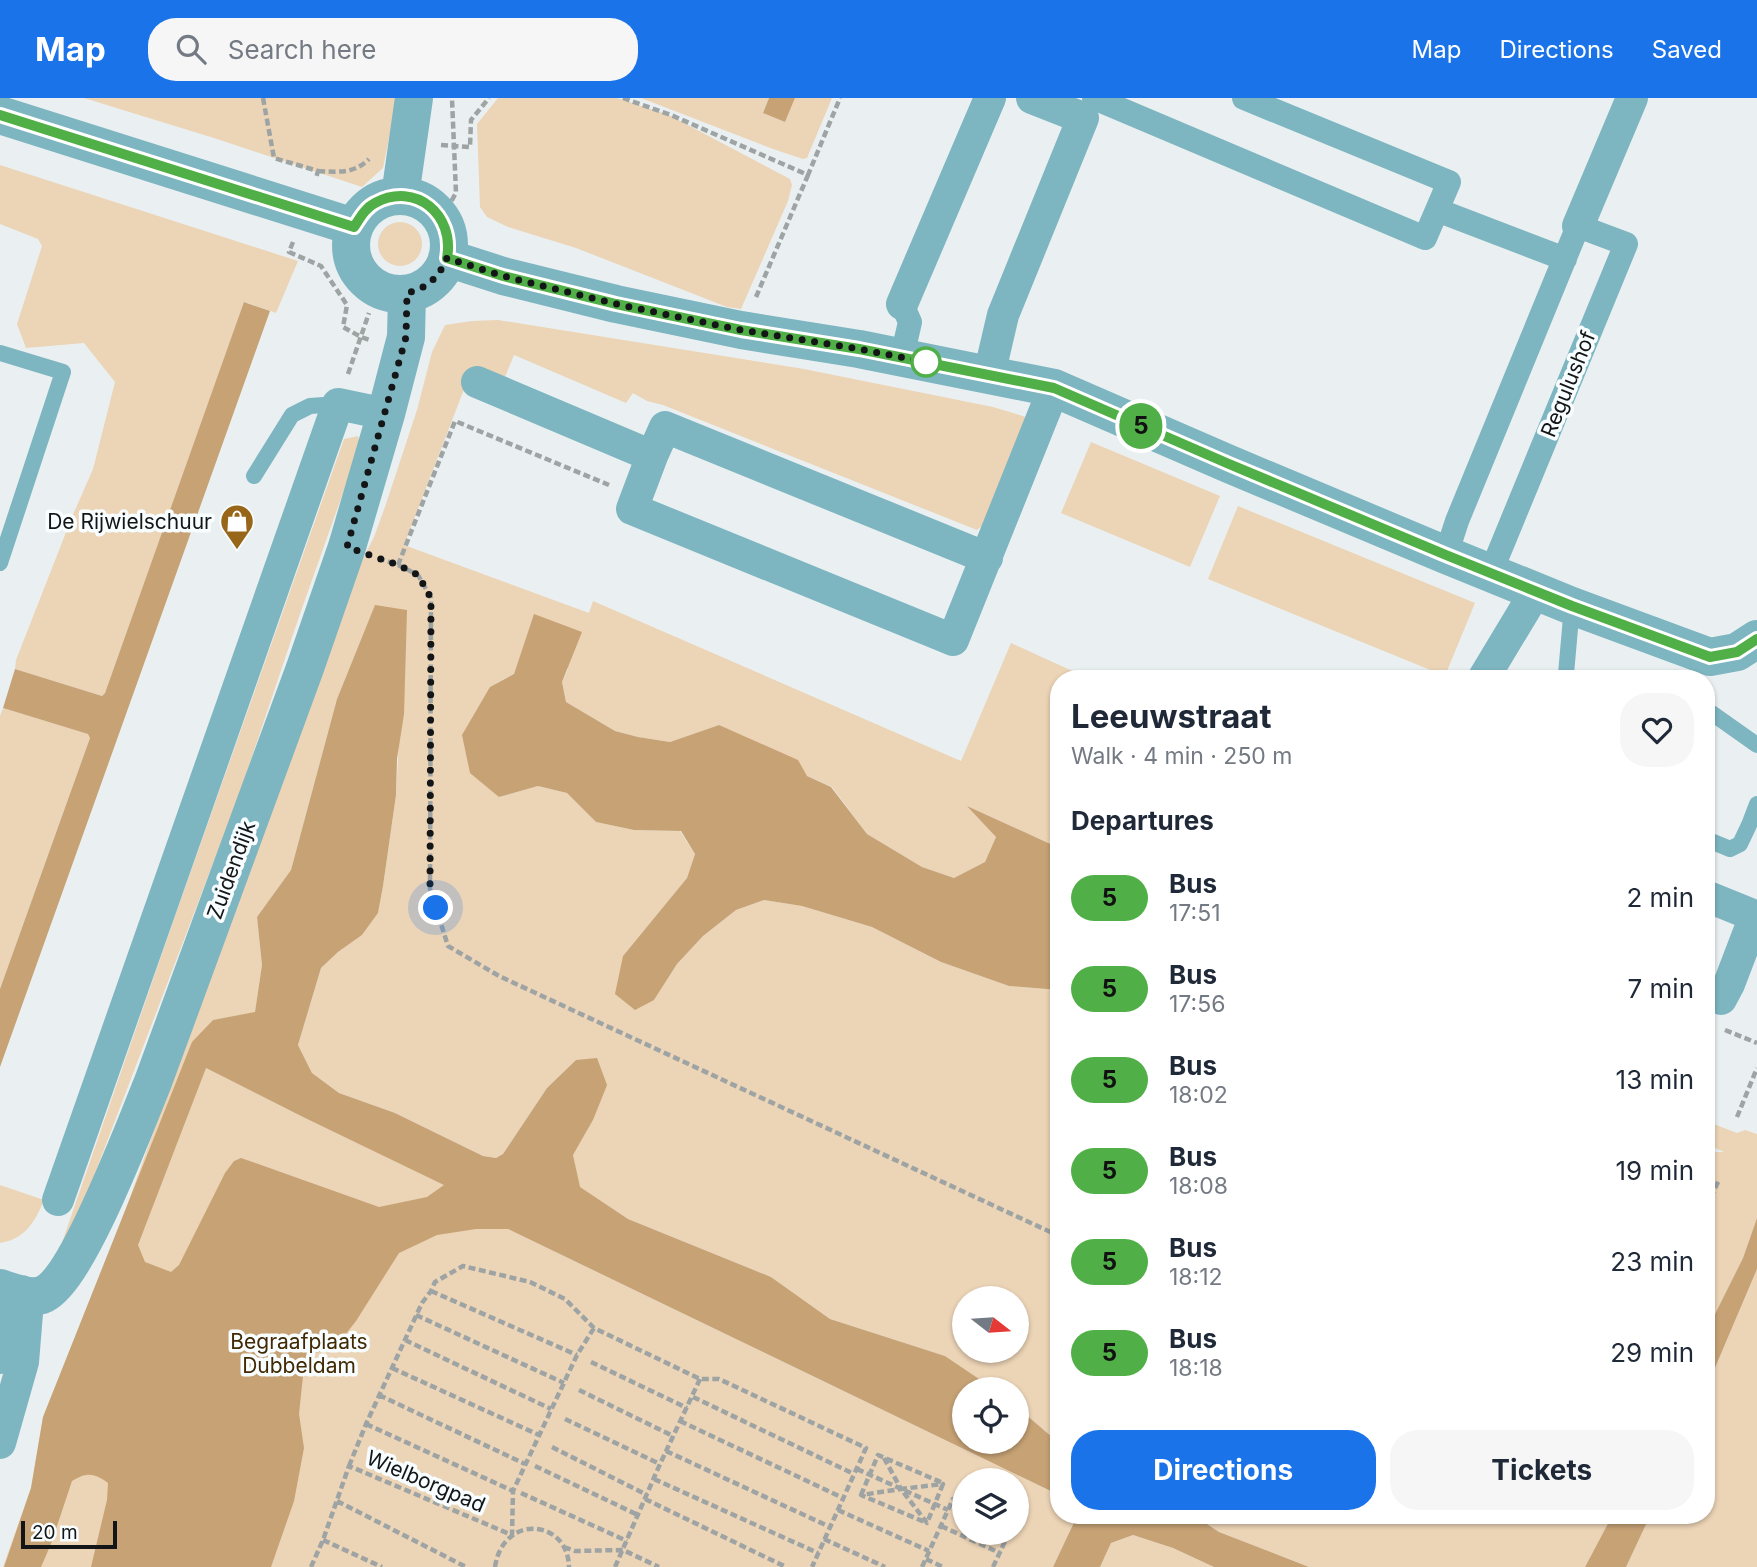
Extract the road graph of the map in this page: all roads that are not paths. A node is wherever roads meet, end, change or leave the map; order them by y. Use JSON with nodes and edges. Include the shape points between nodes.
{"nodes":[{"id":1,"x":414,"y":98,"type":"edge"},
{"id":2,"x":990,"y":98,"type":"edge"},
{"id":3,"x":1032,"y":98,"type":"edge"},
{"id":4,"x":1244,"y":98,"type":"edge"},
{"id":5,"x":1632,"y":98,"type":"edge"},
{"id":6,"x":1090,"y":105,"type":"edge"},
{"id":7,"x":0,"y":116,"type":"edge"},
{"id":8,"x":400,"y":196,"type":"junction"},
{"id":9,"x":1437,"y":210,"type":"junction"},
{"id":10,"x":1578,"y":226,"type":"junction"},
{"id":11,"x":354,"y":227,"type":"junction"},
{"id":12,"x":447,"y":258,"type":"junction"},
{"id":13,"x":1565,"y":259,"type":"junction"},
{"id":14,"x":407,"y":293,"type":"junction"},
{"id":15,"x":902,"y":303,"type":"joint"},
{"id":16,"x":0,"y":354,"type":"edge"},
{"id":17,"x":902,"y":357,"type":"junction"},
{"id":18,"x":989,"y":375,"type":"junction"},
{"id":19,"x":477,"y":383,"type":"dead end"},
{"id":20,"x":1054,"y":388,"type":"junction"},
{"id":21,"x":338,"y":404,"type":"junction"},
{"id":22,"x":386,"y":414,"type":"junction"},
{"id":23,"x":652,"y":456,"type":"junction"},
{"id":24,"x":254,"y":476,"type":"dead end"},
{"id":25,"x":1446,"y":555,"type":"junction"},
{"id":26,"x":987,"y":558,"type":"junction"},
{"id":27,"x":0,"y":563,"type":"edge"},
{"id":28,"x":1491,"y":572,"type":"junction"},
{"id":29,"x":1536,"y":591,"type":"junction"},
{"id":30,"x":1572,"y":606,"type":"junction"},
{"id":31,"x":1728,"y":654,"type":"edge"},
{"id":32,"x":1488,"y":670,"type":"edge"},
{"id":33,"x":1570,"y":670,"type":"edge"},
{"id":34,"x":1715,"y":715,"type":"edge"},
{"id":35,"x":1757,"y":745,"type":"edge"},
{"id":36,"x":1757,"y":804,"type":"edge"},
{"id":37,"x":1715,"y":843,"type":"edge"},
{"id":38,"x":1715,"y":900,"type":"edge"},
{"id":39,"x":1715,"y":996,"type":"edge"},
{"id":40,"x":58,"y":1200,"type":"dead end"},
{"id":41,"x":16,"y":1293,"type":"edge"},
{"id":42,"x":0,"y":1355,"type":"edge"},
{"id":43,"x":0,"y":1443,"type":"edge"}],
"edges":[{"from":1,"to":8,"type":"street"},
{"from":2,"to":15,"type":"street"},
{"from":3,"to":6,"type":"street"},
{"from":4,"to":9,"type":"street","via":[[1449,182]]},
{"from":5,"to":10,"type":"street"},
{"from":6,"to":9,"type":"street","via":[[1425,238]]},
{"from":6,"to":18,"type":"street","via":[[1003,315]]},
{"from":7,"to":11,"type":"street"},
{"from":8,"to":11,"type":"street","via":[[374,204]]},
{"from":8,"to":12,"type":"street","via":[[428,205],[441,219],[448,238]]},
{"from":9,"to":13,"type":"street"},
{"from":10,"to":13,"type":"street"},
{"from":10,"to":28,"type":"street","name":"Regulushof","via":[[1626,244]]},
{"from":11,"to":14,"type":"street","via":[[351,253],[360,274],[376,288]]},
{"from":12,"to":14,"type":"street","via":[[428,285]]},
{"from":12,"to":17,"type":"street","via":[[616,304]]},
{"from":13,"to":25,"type":"street"},
{"from":14,"to":22,"type":"street","name":"Zuidendijk","via":[[406,337]]},
{"from":15,"to":17,"type":"street","via":[[910,322]]},
{"from":16,"to":27,"type":"lane","via":[[63,372]]},
{"from":17,"to":18,"type":"street"},
{"from":18,"to":20,"type":"street"},
{"from":19,"to":23,"type":"street"},
{"from":20,"to":25,"type":"street"},
{"from":20,"to":26,"type":"street"},
{"from":21,"to":22,"type":"street"},
{"from":21,"to":24,"type":"lane","via":[[310,406],[292,415]]},
{"from":21,"to":40,"type":"street"},
{"from":22,"to":41,"type":"street","name":"Zuidendijk","via":[[347,547],[300,681],[134,1130],[73,1260],[51,1290],[40,1295]]},
{"from":23,"to":26,"type":"street","via":[[665,427]]},
{"from":23,"to":26,"type":"street","via":[[632,509],[953,640]]},
{"from":25,"to":28,"type":"street"},
{"from":28,"to":29,"type":"street"},
{"from":29,"to":30,"type":"street"},
{"from":29,"to":32,"type":"street"},
{"from":30,"to":31,"type":"street"},
{"from":30,"to":33,"type":"lane"},
{"from":34,"to":35,"type":"lane"},
{"from":36,"to":37,"type":"lane","via":[[1740,844],[1730,849]]},
{"from":38,"to":39,"type":"street","via":[[1755,916],[1729,984],[1721,999]]},
{"from":41,"to":42,"type":"street"},
{"from":41,"to":43,"type":"street","via":[[23,1362]]}]}
